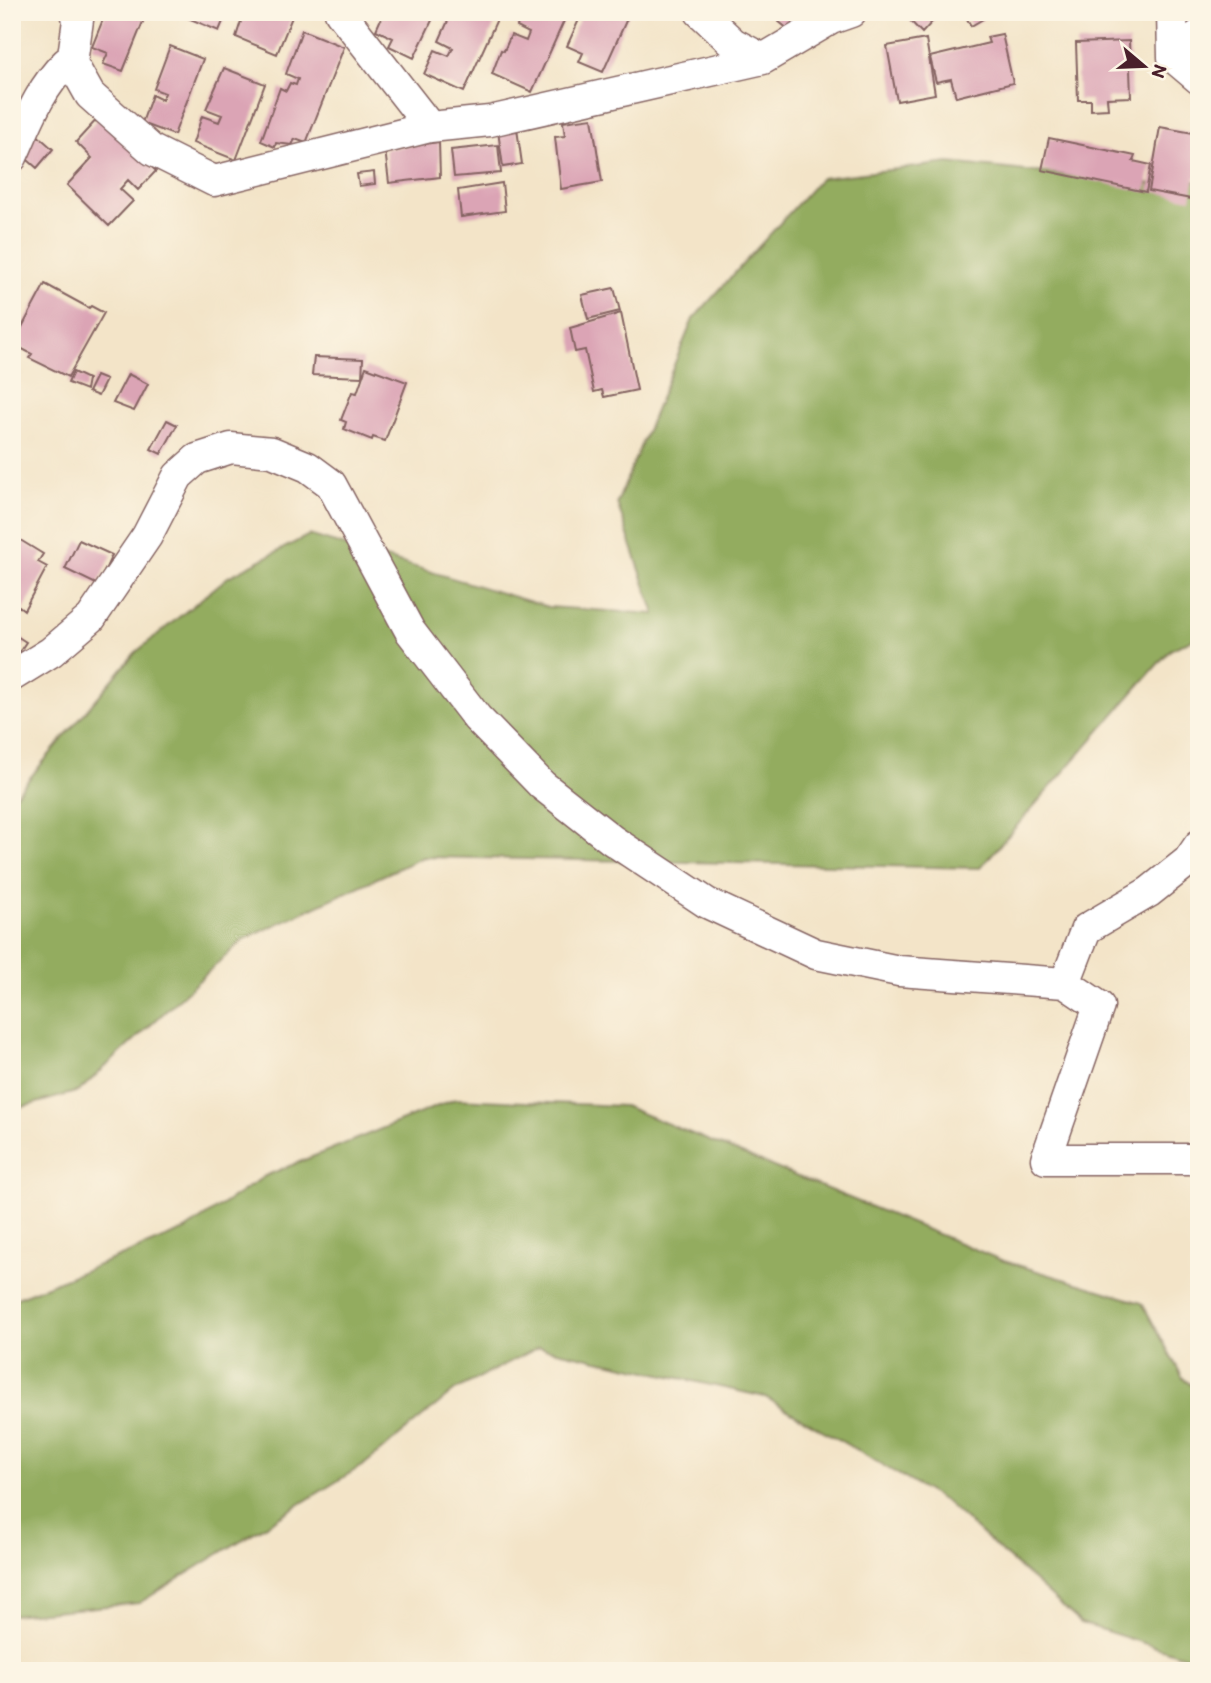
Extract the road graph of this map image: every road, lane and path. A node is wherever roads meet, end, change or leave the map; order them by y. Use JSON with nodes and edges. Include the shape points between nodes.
{"nodes":[{"id":1,"x":76,"y":12,"type":"edge"},
{"id":2,"x":340,"y":12,"type":"edge"},
{"id":3,"x":700,"y":12,"type":"edge"},
{"id":4,"x":851,"y":12,"type":"edge"},
{"id":5,"x":1172,"y":12,"type":"edge"},
{"id":6,"x":1199,"y":35,"type":"edge"},
{"id":7,"x":1173,"y":57,"type":"junction"},
{"id":8,"x":763,"y":59,"type":"junction"},
{"id":9,"x":72,"y":63,"type":"junction"},
{"id":10,"x":1199,"y":79,"type":"edge"},
{"id":11,"x":430,"y":127,"type":"junction"},
{"id":12,"x":12,"y":157,"type":"edge"},
{"id":13,"x":12,"y":676,"type":"edge"},
{"id":14,"x":1199,"y":845,"type":"edge"},
{"id":15,"x":1065,"y":983,"type":"junction"},
{"id":16,"x":1199,"y":1159,"type":"edge"}],
"edges":[{"from":1,"to":9,"type":"street"},
{"from":2,"to":11,"type":"street"},
{"from":3,"to":8,"type":"street","via":[[733,43]]},
{"from":4,"to":8,"type":"street"},
{"from":5,"to":7,"type":"street"},
{"from":6,"to":7,"type":"street"},
{"from":7,"to":10,"type":"street"},
{"from":8,"to":11,"type":"street","via":[[490,121]]},
{"from":9,"to":11,"type":"street","via":[[90,95],[152,150],[214,181]]},
{"from":9,"to":12,"type":"street","via":[[66,63],[43,91]]},
{"from":13,"to":15,"type":"street","via":[[51,652],[91,618],[147,536],[178,476],[197,458],[231,447],[272,452],[308,467],[331,484],[410,631],[477,718],[542,785],[612,840],[707,903],[816,954],[899,971]]},
{"from":14,"to":15,"type":"street","via":[[1188,861],[1149,892],[1086,929]]},
{"from":15,"to":16,"type":"street","via":[[1098,1006],[1046,1159]]}]}
